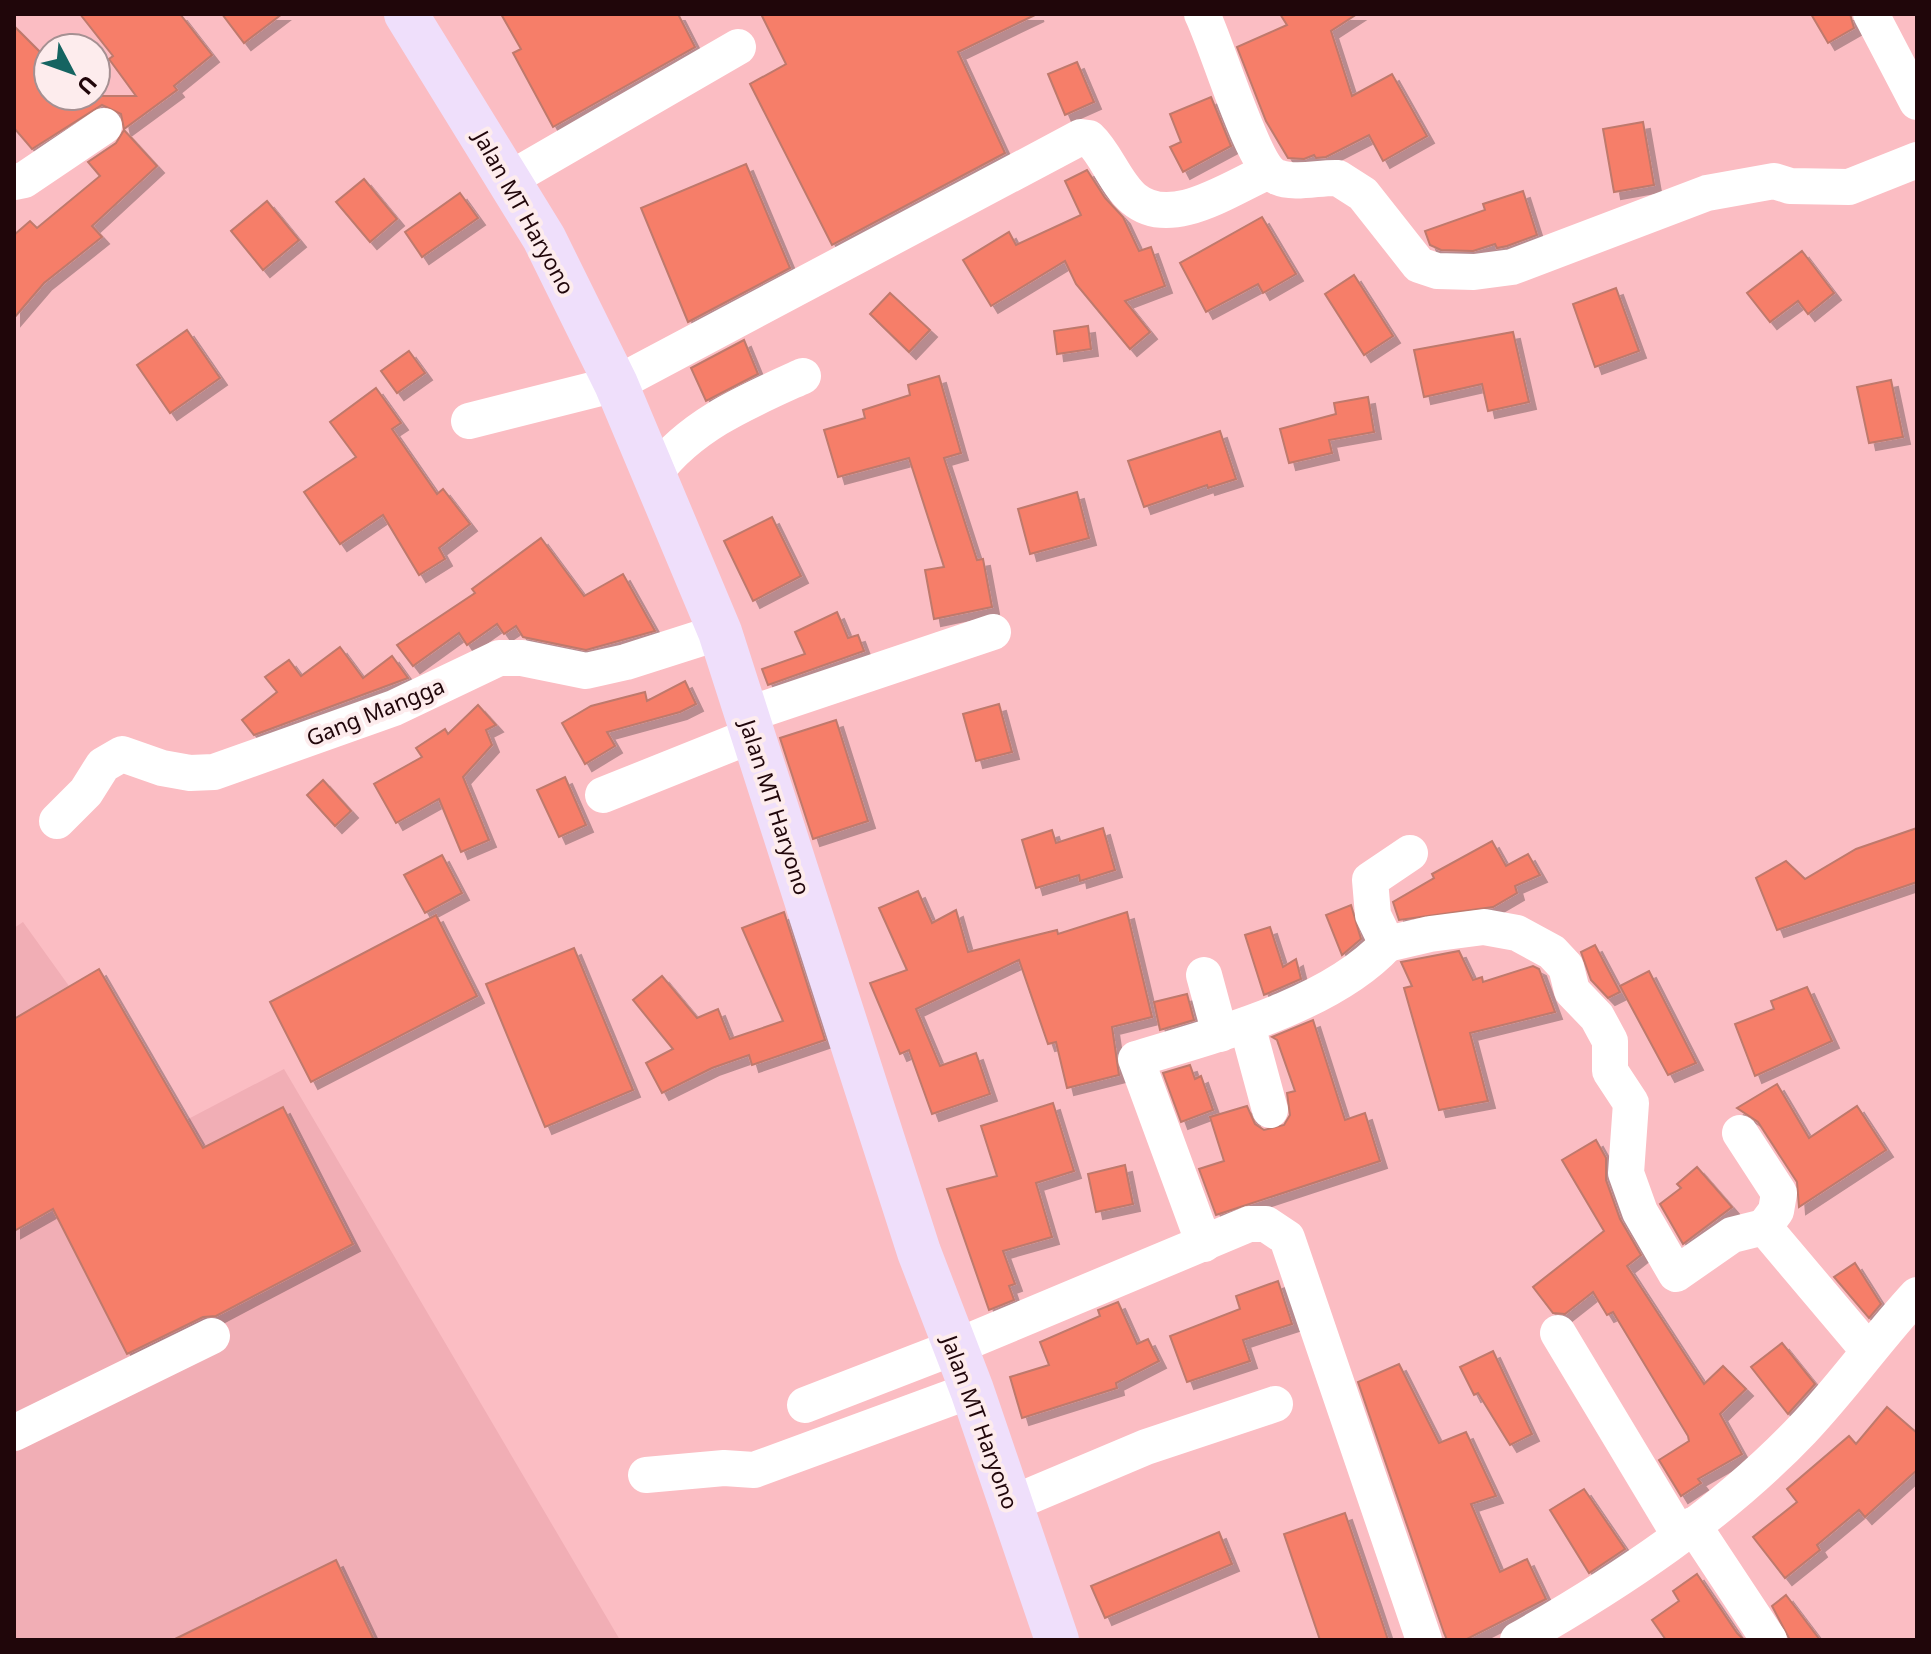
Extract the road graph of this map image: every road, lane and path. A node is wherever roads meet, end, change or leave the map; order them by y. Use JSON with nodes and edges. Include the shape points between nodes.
{"nodes":[{"id":1,"x":406,"y":14,"type":"edge"},
{"id":2,"x":1871,"y":14,"type":"edge"},
{"id":3,"x":1214,"y":18,"type":"edge"},
{"id":4,"x":738,"y":47,"type":"dead end"},
{"id":5,"x":1917,"y":102,"type":"edge"},
{"id":6,"x":104,"y":126,"type":"dead end"},
{"id":7,"x":1917,"y":160,"type":"edge"},
{"id":8,"x":1267,"y":172,"type":"junction"},
{"id":9,"x":510,"y":179,"type":"junction"},
{"id":10,"x":14,"y":182,"type":"edge"},
{"id":11,"x":803,"y":376,"type":"dead end"},
{"id":12,"x":616,"y":384,"type":"junction"},
{"id":13,"x":469,"y":421,"type":"dead end"},
{"id":14,"x":655,"y":473,"type":"junction"},
{"id":15,"x":720,"y":632,"type":"junction"},
{"id":16,"x":993,"y":632,"type":"dead end"},
{"id":17,"x":750,"y":725,"type":"junction"},
{"id":18,"x":603,"y":795,"type":"dead end"},
{"id":19,"x":57,"y":821,"type":"dead end"},
{"id":20,"x":1410,"y":853,"type":"dead end"},
{"id":21,"x":1387,"y":944,"type":"junction"},
{"id":22,"x":1204,"y":975,"type":"dead end"},
{"id":23,"x":1234,"y":1029,"type":"junction"},
{"id":24,"x":1270,"y":1110,"type":"dead end"},
{"id":25,"x":1740,"y":1133,"type":"dead end"},
{"id":26,"x":1764,"y":1227,"type":"junction"},
{"id":27,"x":1204,"y":1244,"type":"junction"},
{"id":28,"x":1917,"y":1295,"type":"edge"},
{"id":29,"x":1558,"y":1333,"type":"dead end"},
{"id":30,"x":212,"y":1336,"type":"dead end"},
{"id":31,"x":955,"y":1347,"type":"junction"},
{"id":32,"x":1867,"y":1349,"type":"junction"},
{"id":33,"x":972,"y":1390,"type":"junction"},
{"id":34,"x":1275,"y":1404,"type":"dead end"},
{"id":35,"x":805,"y":1405,"type":"dead end"},
{"id":36,"x":14,"y":1433,"type":"edge"},
{"id":37,"x":646,"y":1475,"type":"dead end"},
{"id":38,"x":1011,"y":1504,"type":"junction"},
{"id":39,"x":1686,"y":1530,"type":"junction"},
{"id":40,"x":1057,"y":1640,"type":"edge"},
{"id":41,"x":1424,"y":1640,"type":"edge"},
{"id":42,"x":1518,"y":1640,"type":"edge"},
{"id":43,"x":1769,"y":1640,"type":"edge"}],
"edges":[{"from":1,"to":9,"type":"main road","name":"Jalan MT Haryono"},
{"from":2,"to":5,"type":"street"},
{"from":3,"to":8,"type":"street","via":[[1247,133]]},
{"from":4,"to":9,"type":"street"},
{"from":6,"to":10,"type":"street"},
{"from":7,"to":8,"type":"street","via":[[1849,187],[1774,181],[1707,193],[1512,267],[1474,272],[1419,265],[1363,194],[1338,178],[1287,181]]},
{"from":8,"to":12,"type":"street","via":[[1178,210],[1154,211],[1132,198],[1097,146],[1081,137]]},
{"from":9,"to":12,"type":"main road","name":"Jalan MT Haryono"},
{"from":11,"to":14,"type":"street","via":[[707,424],[672,451]]},
{"from":12,"to":13,"type":"street"},
{"from":12,"to":14,"type":"main road","name":"Jalan MT Haryono"},
{"from":14,"to":15,"type":"main road","name":"Jalan MT Haryono"},
{"from":15,"to":17,"type":"main road","name":"Jalan MT Haryono"},
{"from":15,"to":19,"type":"street","name":"Gang Mangga","via":[[586,671],[499,658],[394,708],[214,772],[176,771],[122,754],[103,765],[86,792]]},
{"from":16,"to":17,"type":"street"},
{"from":17,"to":18,"type":"street"},
{"from":17,"to":31,"type":"main road","name":"Jalan MT Haryono","via":[[887,1154]]},
{"from":20,"to":21,"type":"street","via":[[1370,880],[1373,915]]},
{"from":21,"to":23,"type":"street","via":[[1365,968]]},
{"from":21,"to":26,"type":"street","via":[[1484,927],[1517,933],[1552,952],[1566,967],[1572,991],[1597,1017],[1610,1041],[1610,1071],[1631,1103],[1626,1173],[1640,1212],[1676,1274],[1732,1235]]},
{"from":22,"to":23,"type":"street"},
{"from":23,"to":24,"type":"street"},
{"from":23,"to":27,"type":"street","via":[[1136,1059]]},
{"from":25,"to":26,"type":"street","via":[[1779,1193],[1776,1211]]},
{"from":26,"to":32,"type":"street"},
{"from":27,"to":31,"type":"street"},
{"from":27,"to":41,"type":"street","via":[[1249,1224],[1266,1224],[1287,1238]]},
{"from":28,"to":32,"type":"street"},
{"from":29,"to":39,"type":"street"},
{"from":30,"to":36,"type":"street"},
{"from":31,"to":33,"type":"main road","name":"Jalan MT Haryono"},
{"from":31,"to":35,"type":"street"},
{"from":32,"to":39,"type":"street","via":[[1802,1430]]},
{"from":33,"to":37,"type":"street","via":[[754,1470]]},
{"from":33,"to":38,"type":"main road","name":"Jalan MT Haryono"},
{"from":34,"to":38,"type":"street","via":[[1146,1447]]},
{"from":38,"to":40,"type":"main road","name":"Jalan MT Haryono"},
{"from":39,"to":42,"type":"street","via":[[1604,1589]]},
{"from":39,"to":43,"type":"street"}]}
